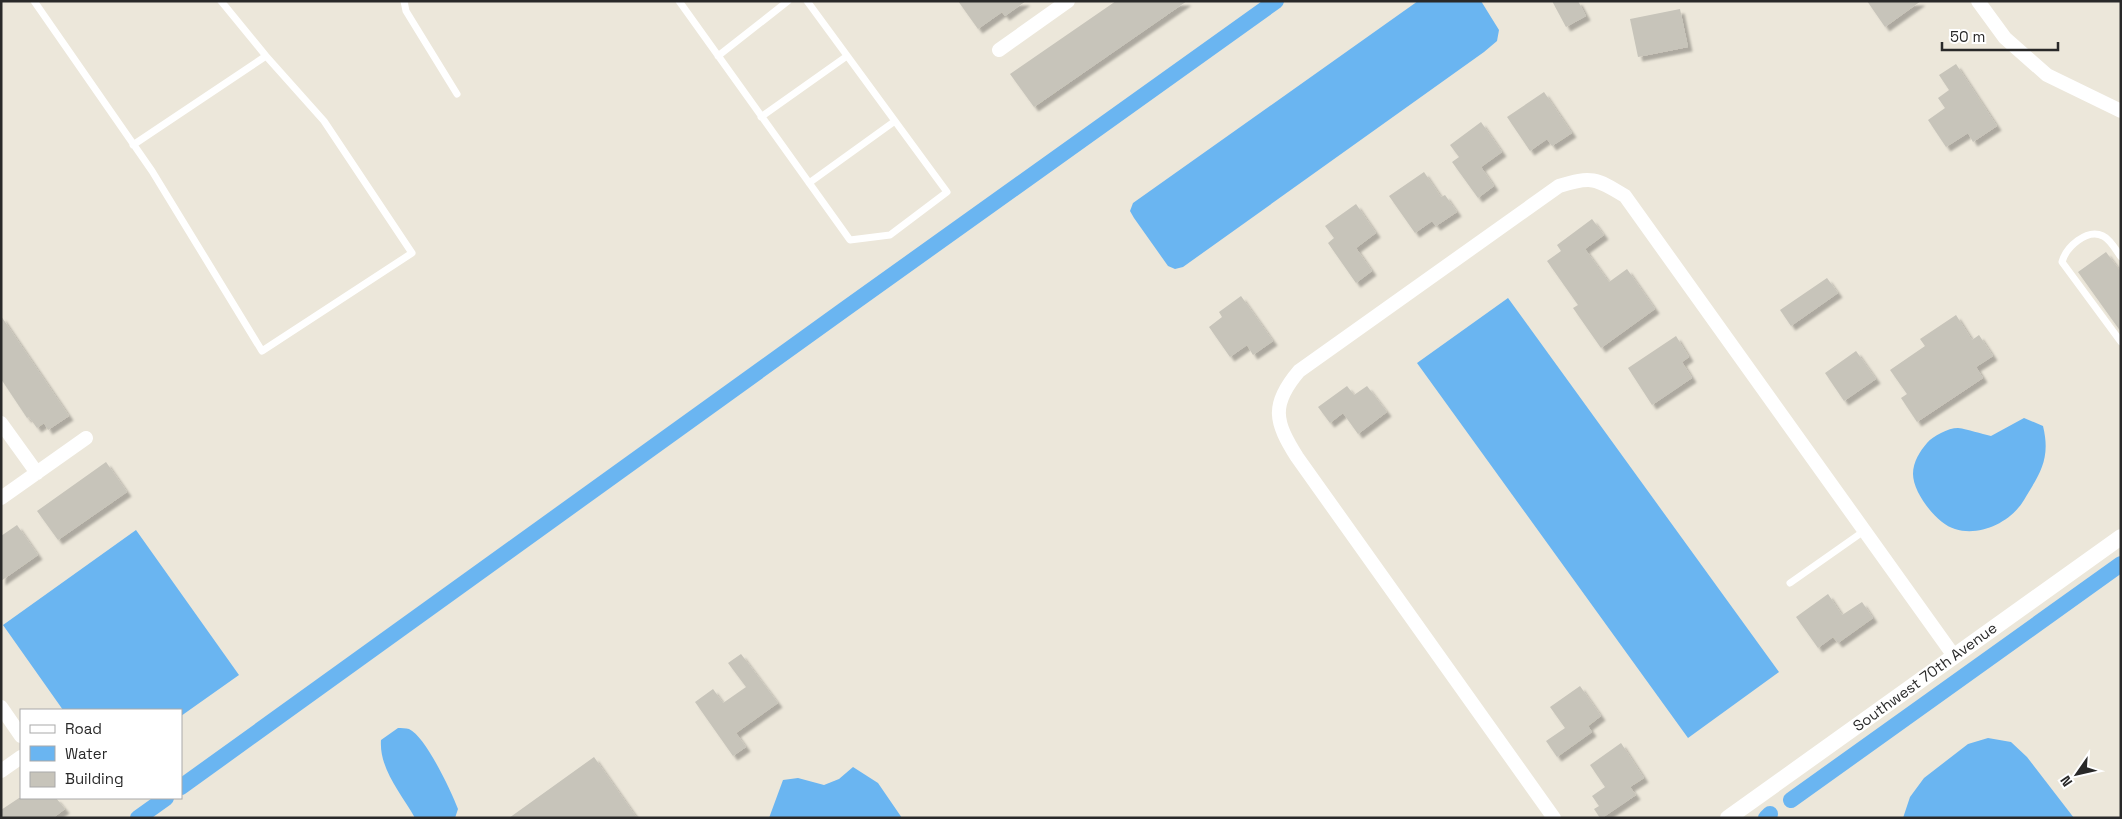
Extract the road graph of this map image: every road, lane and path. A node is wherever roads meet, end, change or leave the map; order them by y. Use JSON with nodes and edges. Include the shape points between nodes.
{"nodes":[{"id":1,"x":34,"y":1,"type":"edge"},
{"id":2,"x":221,"y":1,"type":"edge"},
{"id":3,"x":404,"y":1,"type":"edge"},
{"id":4,"x":679,"y":1,"type":"edge"},
{"id":5,"x":788,"y":1,"type":"edge"},
{"id":6,"x":807,"y":1,"type":"edge"},
{"id":7,"x":1068,"y":1,"type":"edge"},
{"id":8,"x":1978,"y":1,"type":"edge"},
{"id":9,"x":999,"y":50,"type":"dead end"},
{"id":10,"x":266,"y":56,"type":"junction"},
{"id":11,"x":718,"y":56,"type":"junction"},
{"id":12,"x":847,"y":56,"type":"junction"},
{"id":13,"x":457,"y":94,"type":"dead end"},
{"id":14,"x":2121,"y":110,"type":"edge"},
{"id":15,"x":761,"y":117,"type":"junction"},
{"id":16,"x":895,"y":121,"type":"junction"},
{"id":17,"x":133,"y":144,"type":"junction"},
{"id":18,"x":809,"y":183,"type":"junction"},
{"id":19,"x":2121,"y":257,"type":"edge"},
{"id":20,"x":2121,"y":342,"type":"edge"},
{"id":21,"x":1,"y":423,"type":"edge"},
{"id":22,"x":86,"y":438,"type":"dead end"},
{"id":23,"x":37,"y":473,"type":"junction"},
{"id":24,"x":1,"y":498,"type":"edge"},
{"id":25,"x":1864,"y":531,"type":"junction"},
{"id":26,"x":2121,"y":536,"type":"edge"},
{"id":27,"x":1790,"y":583,"type":"dead end"},
{"id":28,"x":1954,"y":656,"type":"junction"},
{"id":29,"x":1,"y":707,"type":"edge"},
{"id":30,"x":20,"y":735,"type":"edge"},
{"id":31,"x":20,"y":758,"type":"edge"},
{"id":32,"x":1,"y":771,"type":"edge"},
{"id":33,"x":1554,"y":818,"type":"edge"},
{"id":34,"x":1728,"y":818,"type":"edge"}],
"edges":[{"from":1,"to":17,"type":"lane"},
{"from":2,"to":10,"type":"lane"},
{"from":3,"to":13,"type":"lane","via":[[406,11]]},
{"from":4,"to":11,"type":"lane"},
{"from":5,"to":11,"type":"lane"},
{"from":6,"to":12,"type":"lane"},
{"from":7,"to":9,"type":"street"},
{"from":8,"to":14,"type":"street","via":[[2005,38],[2047,75]]},
{"from":10,"to":17,"type":"lane"},
{"from":10,"to":17,"type":"lane","via":[[324,121],[412,253],[262,352]]},
{"from":11,"to":15,"type":"lane"},
{"from":12,"to":15,"type":"lane"},
{"from":12,"to":16,"type":"lane"},
{"from":15,"to":18,"type":"lane"},
{"from":16,"to":18,"type":"lane"},
{"from":16,"to":18,"type":"lane","via":[[947,192],[890,235],[850,240]]},
{"from":19,"to":20,"type":"lane","via":[[2106,237],[2088,234],[2065,252],[2062,262]]},
{"from":21,"to":23,"type":"street"},
{"from":22,"to":23,"type":"street"},
{"from":23,"to":24,"type":"street"},
{"from":25,"to":27,"type":"lane"},
{"from":25,"to":28,"type":"street"},
{"from":25,"to":33,"type":"street","via":[[1624,196],[1604,183],[1583,179],[1559,186],[1299,371],[1285,387],[1278,412],[1283,433]]},
{"from":26,"to":28,"type":"street","name":"Southwest 70th Avenue"},
{"from":28,"to":34,"type":"street","name":"Southwest 70th Avenue"},
{"from":29,"to":30,"type":"street"},
{"from":31,"to":32,"type":"street"}]}
